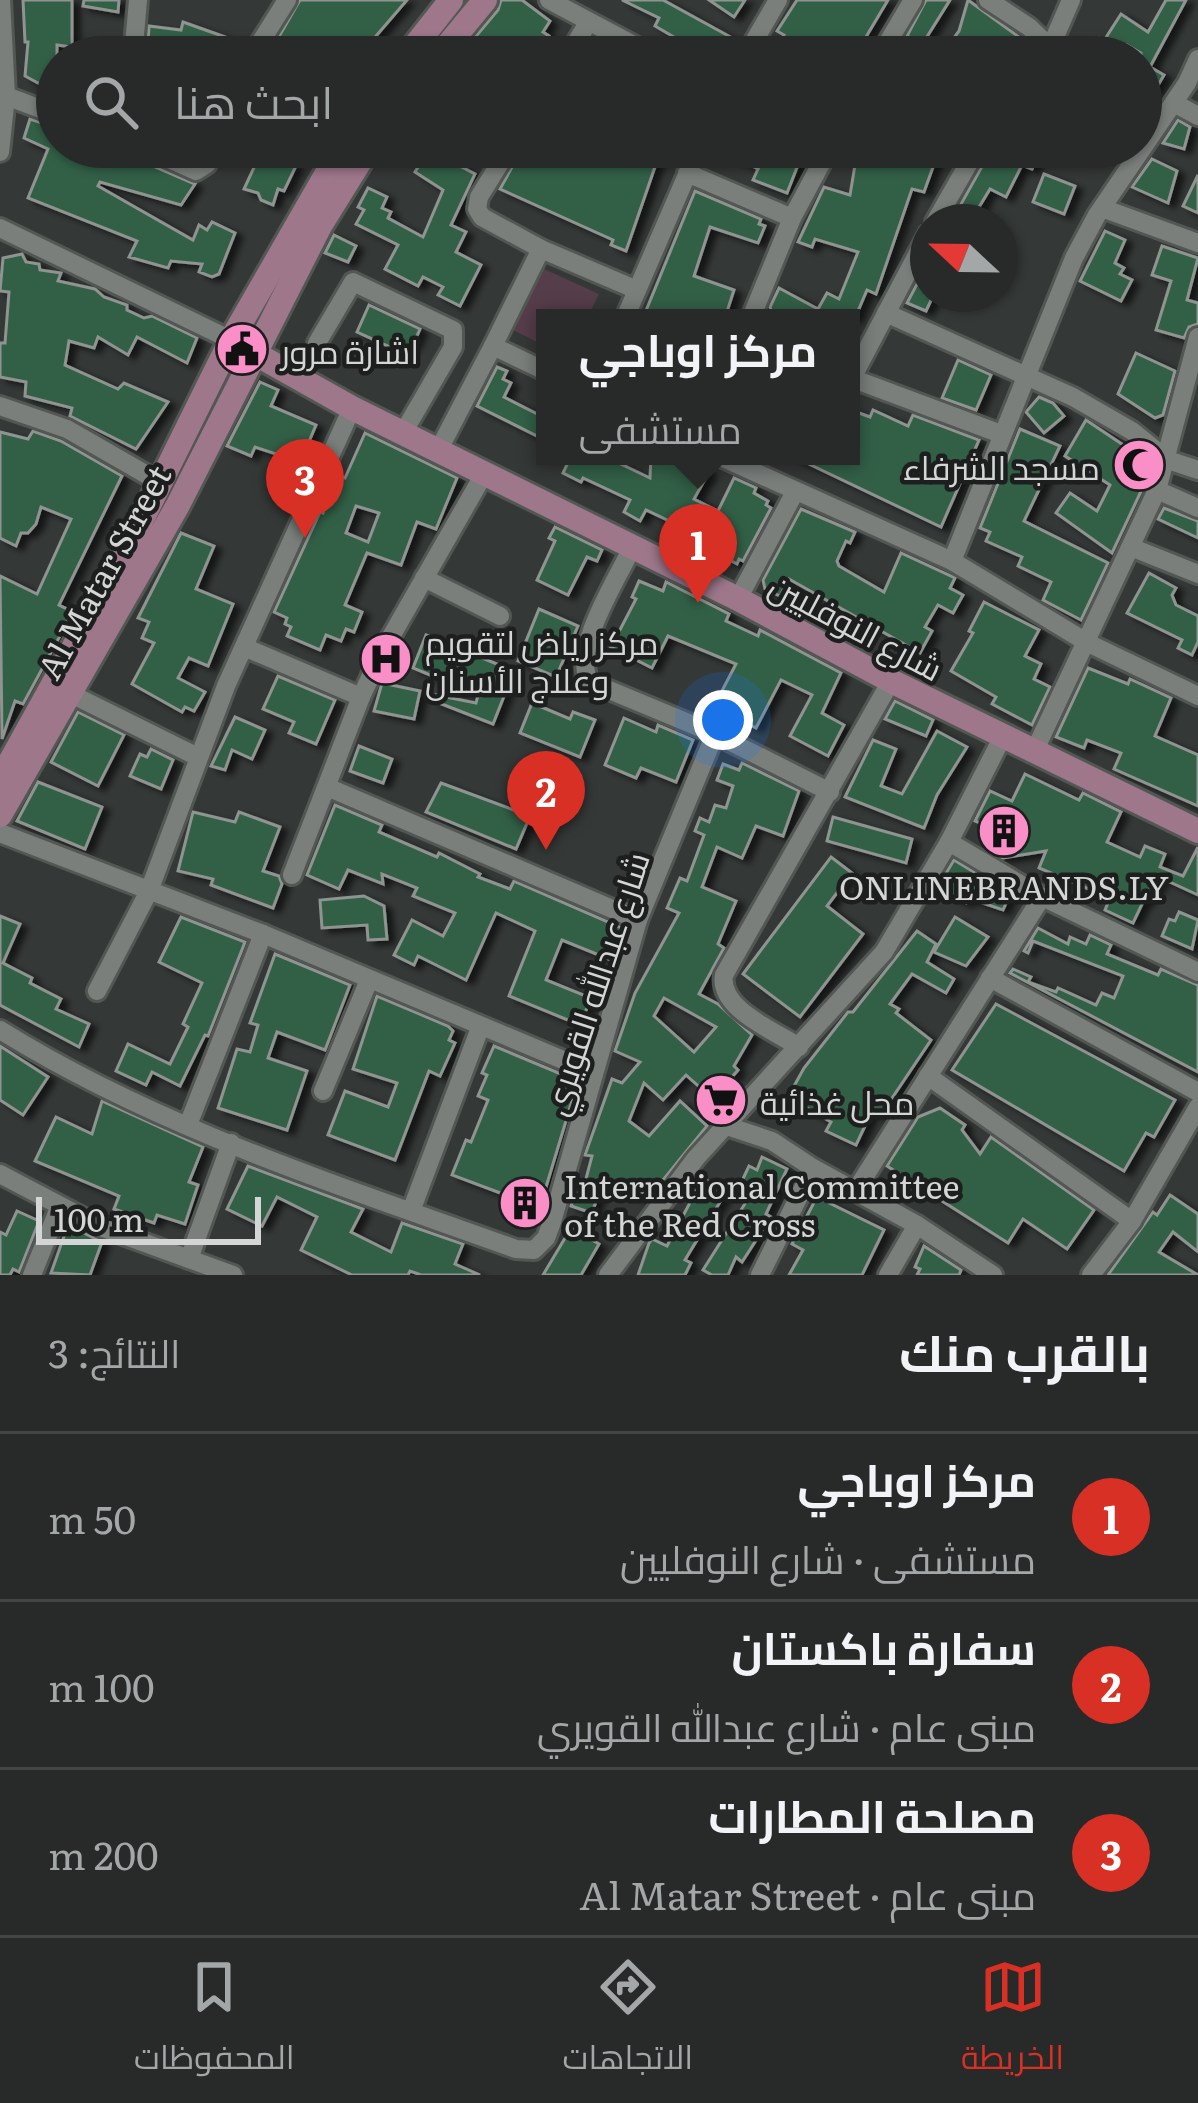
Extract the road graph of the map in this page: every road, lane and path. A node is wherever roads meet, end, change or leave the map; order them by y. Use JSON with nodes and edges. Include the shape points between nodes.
{"nodes":[{"id":1,"x":1,"y":0,"type":"edge"},
{"id":2,"x":139,"y":0,"type":"edge"},
{"id":3,"x":287,"y":0,"type":"edge"},
{"id":4,"x":451,"y":0,"type":"edge"},
{"id":5,"x":485,"y":0,"type":"edge"},
{"id":6,"x":549,"y":0,"type":"edge"},
{"id":7,"x":778,"y":0,"type":"edge"},
{"id":8,"x":913,"y":0,"type":"edge"},
{"id":9,"x":1071,"y":0,"type":"edge"},
{"id":10,"x":1000,"y":3,"type":"edge"},
{"id":11,"x":588,"y":23,"type":"junction"},
{"id":12,"x":136,"y":36,"type":"edge"},
{"id":13,"x":264,"y":36,"type":"edge"},
{"id":14,"x":423,"y":36,"type":"edge"},
{"id":15,"x":455,"y":36,"type":"edge"},
{"id":16,"x":580,"y":36,"type":"edge"},
{"id":17,"x":614,"y":36,"type":"edge"},
{"id":18,"x":757,"y":36,"type":"edge"},
{"id":19,"x":892,"y":36,"type":"edge"},
{"id":20,"x":1038,"y":36,"type":"edge"},
{"id":21,"x":1060,"y":36,"type":"edge"},
{"id":22,"x":1198,"y":59,"type":"edge"},
{"id":23,"x":6,"y":97,"type":"junction"},
{"id":24,"x":1174,"y":103,"type":"junction"},
{"id":25,"x":36,"y":108,"type":"edge"},
{"id":26,"x":1198,"y":116,"type":"edge"},
{"id":27,"x":1162,"y":120,"type":"edge"},
{"id":28,"x":0,"y":152,"type":"edge"},
{"id":29,"x":332,"y":168,"type":"edge"},
{"id":30,"x":356,"y":168,"type":"edge"},
{"id":31,"x":497,"y":168,"type":"edge"},
{"id":32,"x":689,"y":168,"type":"edge"},
{"id":33,"x":818,"y":168,"type":"edge"},
{"id":34,"x":966,"y":168,"type":"edge"},
{"id":35,"x":1129,"y":168,"type":"edge"},
{"id":36,"x":687,"y":173,"type":"junction"},
{"id":37,"x":945,"y":204,"type":"edge"},
{"id":38,"x":1102,"y":208,"type":"junction"},
{"id":39,"x":791,"y":218,"type":"junction"},
{"id":40,"x":0,"y":228,"type":"edge"},
{"id":41,"x":1198,"y":243,"type":"edge"},
{"id":42,"x":541,"y":249,"type":"junction"},
{"id":43,"x":910,"y":268,"type":"edge"},
{"id":44,"x":637,"y":290,"type":"junction"},
{"id":45,"x":629,"y":309,"type":"edge"},
{"id":46,"x":755,"y":309,"type":"edge"},
{"id":47,"x":886,"y":313,"type":"junction"},
{"id":48,"x":1198,"y":338,"type":"edge"},
{"id":49,"x":317,"y":343,"type":"dead end"},
{"id":50,"x":493,"y":346,"type":"junction"},
{"id":51,"x":242,"y":347,"type":"junction"},
{"id":52,"x":860,"y":363,"type":"edge"},
{"id":53,"x":536,"y":367,"type":"edge"},
{"id":54,"x":1025,"y":378,"type":"junction"},
{"id":55,"x":860,"y":381,"type":"edge"},
{"id":56,"x":1192,"y":385,"type":"edge"},
{"id":57,"x":0,"y":406,"type":"edge"},
{"id":58,"x":352,"y":407,"type":"junction"},
{"id":59,"x":403,"y":433,"type":"junction"},
{"id":60,"x":1001,"y":434,"type":"junction"},
{"id":61,"x":438,"y":451,"type":"junction"},
{"id":62,"x":1168,"y":460,"type":"junction"},
{"id":63,"x":738,"y":465,"type":"edge"},
{"id":64,"x":1198,"y":470,"type":"edge"},
{"id":65,"x":484,"y":474,"type":"junction"},
{"id":66,"x":161,"y":483,"type":"junction"},
{"id":67,"x":1157,"y":490,"type":"junction"},
{"id":68,"x":795,"y":492,"type":"junction"},
{"id":69,"x":1198,"y":508,"type":"edge"},
{"id":70,"x":632,"y":548,"type":"junction"},
{"id":71,"x":1133,"y":548,"type":"junction"},
{"id":72,"x":952,"y":561,"type":"junction"},
{"id":73,"x":1198,"y":574,"type":"edge"},
{"id":74,"x":424,"y":578,"type":"junction"},
{"id":75,"x":738,"y":599,"type":"junction"},
{"id":76,"x":500,"y":616,"type":"dead end"},
{"id":77,"x":1088,"y":643,"type":"junction"},
{"id":78,"x":244,"y":647,"type":"junction"},
{"id":79,"x":891,"y":682,"type":"junction"},
{"id":80,"x":71,"y":694,"type":"junction"},
{"id":81,"x":1198,"y":696,"type":"edge"},
{"id":82,"x":362,"y":697,"type":"junction"},
{"id":83,"x":716,"y":734,"type":"junction"},
{"id":84,"x":1004,"y":736,"type":"junction"},
{"id":85,"x":1034,"y":752,"type":"junction"},
{"id":86,"x":198,"y":758,"type":"junction"},
{"id":87,"x":0,"y":780,"type":"edge"},
{"id":88,"x":327,"y":787,"type":"junction"},
{"id":89,"x":830,"y":792,"type":"junction"},
{"id":90,"x":0,"y":815,"type":"edge"},
{"id":91,"x":1198,"y":831,"type":"edge"},
{"id":92,"x":0,"y":833,"type":"edge"},
{"id":93,"x":949,"y":842,"type":"junction"},
{"id":94,"x":292,"y":875,"type":"dead end"},
{"id":95,"x":149,"y":891,"type":"junction"},
{"id":96,"x":1042,"y":897,"type":"junction"},
{"id":97,"x":638,"y":920,"type":"junction"},
{"id":98,"x":263,"y":934,"type":"junction"},
{"id":99,"x":1198,"y":972,"type":"edge"},
{"id":100,"x":990,"y":978,"type":"junction"},
{"id":101,"x":369,"y":980,"type":"junction"},
{"id":102,"x":97,"y":991,"type":"dead end"},
{"id":103,"x":480,"y":1028,"type":"junction"},
{"id":104,"x":0,"y":1030,"type":"edge"},
{"id":105,"x":799,"y":1047,"type":"junction"},
{"id":106,"x":594,"y":1073,"type":"junction"},
{"id":107,"x":928,"y":1076,"type":"junction"},
{"id":108,"x":323,"y":1091,"type":"dead end"},
{"id":109,"x":1198,"y":1092,"type":"edge"},
{"id":110,"x":1198,"y":1107,"type":"edge"},
{"id":111,"x":188,"y":1125,"type":"junction"},
{"id":112,"x":724,"y":1125,"type":"junction"},
{"id":113,"x":231,"y":1143,"type":"junction"},
{"id":114,"x":813,"y":1168,"type":"junction"},
{"id":115,"x":2,"y":1183,"type":"edge"},
{"id":116,"x":856,"y":1190,"type":"junction"},
{"id":117,"x":59,"y":1208,"type":"junction"},
{"id":118,"x":411,"y":1211,"type":"junction"},
{"id":119,"x":1132,"y":1221,"type":"junction"},
{"id":120,"x":917,"y":1225,"type":"junction"},
{"id":121,"x":189,"y":1259,"type":"junction"},
{"id":122,"x":32,"y":1275,"type":"edge"},
{"id":123,"x":233,"y":1275,"type":"edge"},
{"id":124,"x":608,"y":1275,"type":"edge"},
{"id":125,"x":760,"y":1275,"type":"edge"},
{"id":126,"x":888,"y":1275,"type":"edge"},
{"id":127,"x":993,"y":1275,"type":"edge"},
{"id":128,"x":1091,"y":1275,"type":"edge"}],
"edges":[{"from":1,"to":23,"type":"street"},
{"from":2,"to":12,"type":"street"},
{"from":3,"to":13,"type":"street"},
{"from":4,"to":14,"type":"main road"},
{"from":5,"to":15,"type":"main road"},
{"from":6,"to":11,"type":"street"},
{"from":7,"to":18,"type":"street"},
{"from":8,"to":19,"type":"street"},
{"from":9,"to":21,"type":"street"},
{"from":10,"to":20,"type":"street"},
{"from":11,"to":16,"type":"street"},
{"from":11,"to":17,"type":"street"},
{"from":22,"to":24,"type":"street"},
{"from":23,"to":25,"type":"street"},
{"from":23,"to":28,"type":"street"},
{"from":24,"to":26,"type":"street"},
{"from":24,"to":27,"type":"street"},
{"from":29,"to":51,"type":"main road"},
{"from":30,"to":51,"type":"main road"},
{"from":31,"to":42,"type":"street","via":[[477,208]]},
{"from":32,"to":36,"type":"street"},
{"from":33,"to":39,"type":"street"},
{"from":34,"to":37,"type":"street"},
{"from":35,"to":38,"type":"street"},
{"from":36,"to":39,"type":"street"},
{"from":36,"to":44,"type":"street"},
{"from":38,"to":41,"type":"street"},
{"from":38,"to":54,"type":"street"},
{"from":39,"to":46,"type":"street"},
{"from":40,"to":51,"type":"street"},
{"from":42,"to":44,"type":"street"},
{"from":42,"to":50,"type":"street"},
{"from":43,"to":47,"type":"street"},
{"from":44,"to":45,"type":"street"},
{"from":47,"to":52,"type":"street"},
{"from":47,"to":54,"type":"street"},
{"from":48,"to":56,"type":"street"},
{"from":49,"to":59,"type":"street","via":[[352,282],[453,330],[453,346]]},
{"from":50,"to":53,"type":"street"},
{"from":50,"to":61,"type":"street"},
{"from":51,"to":58,"type":"main road","name":"شارع النوفليين"},
{"from":51,"to":66,"type":"main road","name":"Al Matar Street"},
{"from":51,"to":80,"type":"main road","name":"Al Matar Street","via":[[178,505]]},
{"from":54,"to":60,"type":"street"},
{"from":54,"to":62,"type":"street","via":[[1103,414]]},
{"from":55,"to":60,"type":"street"},
{"from":56,"to":62,"type":"street"},
{"from":57,"to":66,"type":"street","via":[[67,429]]},
{"from":58,"to":59,"type":"main road","name":"شارع النوفليين"},
{"from":58,"to":78,"type":"street"},
{"from":59,"to":61,"type":"main road","name":"شارع النوفليين"},
{"from":60,"to":72,"type":"street"},
{"from":61,"to":65,"type":"main road","name":"شارع النوفليين"},
{"from":62,"to":64,"type":"street"},
{"from":62,"to":67,"type":"street"},
{"from":63,"to":68,"type":"street"},
{"from":65,"to":70,"type":"main road","name":"شارع النوفليين"},
{"from":65,"to":74,"type":"street"},
{"from":66,"to":87,"type":"main road","name":"Al Matar Street"},
{"from":67,"to":69,"type":"street"},
{"from":67,"to":71,"type":"street"},
{"from":68,"to":72,"type":"street"},
{"from":68,"to":75,"type":"street"},
{"from":70,"to":75,"type":"main road","name":"شارع النوفليين"},
{"from":70,"to":83,"type":"street","via":[[583,653],[584,672],[600,688]]},
{"from":71,"to":73,"type":"street"},
{"from":71,"to":77,"type":"street"},
{"from":72,"to":77,"type":"street"},
{"from":74,"to":76,"type":"street"},
{"from":74,"to":82,"type":"street"},
{"from":75,"to":79,"type":"main road","name":"شارع النوفليين"},
{"from":77,"to":81,"type":"street"},
{"from":77,"to":85,"type":"street"},
{"from":78,"to":82,"type":"street"},
{"from":78,"to":86,"type":"street"},
{"from":79,"to":84,"type":"main road","name":"شارع النوفليين"},
{"from":79,"to":89,"type":"street"},
{"from":80,"to":86,"type":"street"},
{"from":80,"to":90,"type":"main road","name":"Al Matar Street"},
{"from":82,"to":88,"type":"street"},
{"from":83,"to":89,"type":"street"},
{"from":83,"to":97,"type":"street","name":"شارع عبدالله القويري"},
{"from":84,"to":85,"type":"main road","name":"شارع النوفليين"},
{"from":84,"to":93,"type":"street"},
{"from":85,"to":91,"type":"main road","name":"شارع النوفليين"},
{"from":86,"to":95,"type":"street"},
{"from":88,"to":94,"type":"street"},
{"from":88,"to":97,"type":"street"},
{"from":89,"to":105,"type":"street","via":[[722,983],[732,1003]]},
{"from":92,"to":95,"type":"street"},
{"from":93,"to":96,"type":"street"},
{"from":93,"to":105,"type":"street","via":[[884,952]]},
{"from":95,"to":98,"type":"street"},
{"from":95,"to":102,"type":"street"},
{"from":96,"to":99,"type":"street"},
{"from":96,"to":100,"type":"street"},
{"from":97,"to":106,"type":"street","name":"شارع عبدالله القويري"},
{"from":98,"to":101,"type":"street"},
{"from":98,"to":111,"type":"street"},
{"from":100,"to":107,"type":"street"},
{"from":100,"to":109,"type":"street"},
{"from":101,"to":103,"type":"street"},
{"from":101,"to":108,"type":"street"},
{"from":103,"to":106,"type":"street"},
{"from":103,"to":118,"type":"street"},
{"from":104,"to":111,"type":"street","via":[[110,1093]]},
{"from":105,"to":112,"type":"street"},
{"from":106,"to":118,"type":"street","name":"شارع عبدالله القويري","via":[[552,1222],[534,1250]]},
{"from":107,"to":116,"type":"street"},
{"from":107,"to":119,"type":"street"},
{"from":110,"to":119,"type":"street"},
{"from":111,"to":113,"type":"street"},
{"from":112,"to":114,"type":"street","via":[[772,1141]]},
{"from":112,"to":124,"type":"street"},
{"from":113,"to":118,"type":"street"},
{"from":113,"to":121,"type":"street"},
{"from":114,"to":116,"type":"street"},
{"from":114,"to":125,"type":"street"},
{"from":115,"to":117,"type":"street"},
{"from":116,"to":120,"type":"street"},
{"from":117,"to":121,"type":"street"},
{"from":117,"to":122,"type":"street"},
{"from":119,"to":128,"type":"street"},
{"from":120,"to":126,"type":"street"},
{"from":120,"to":127,"type":"street"},
{"from":121,"to":123,"type":"street"}]}
